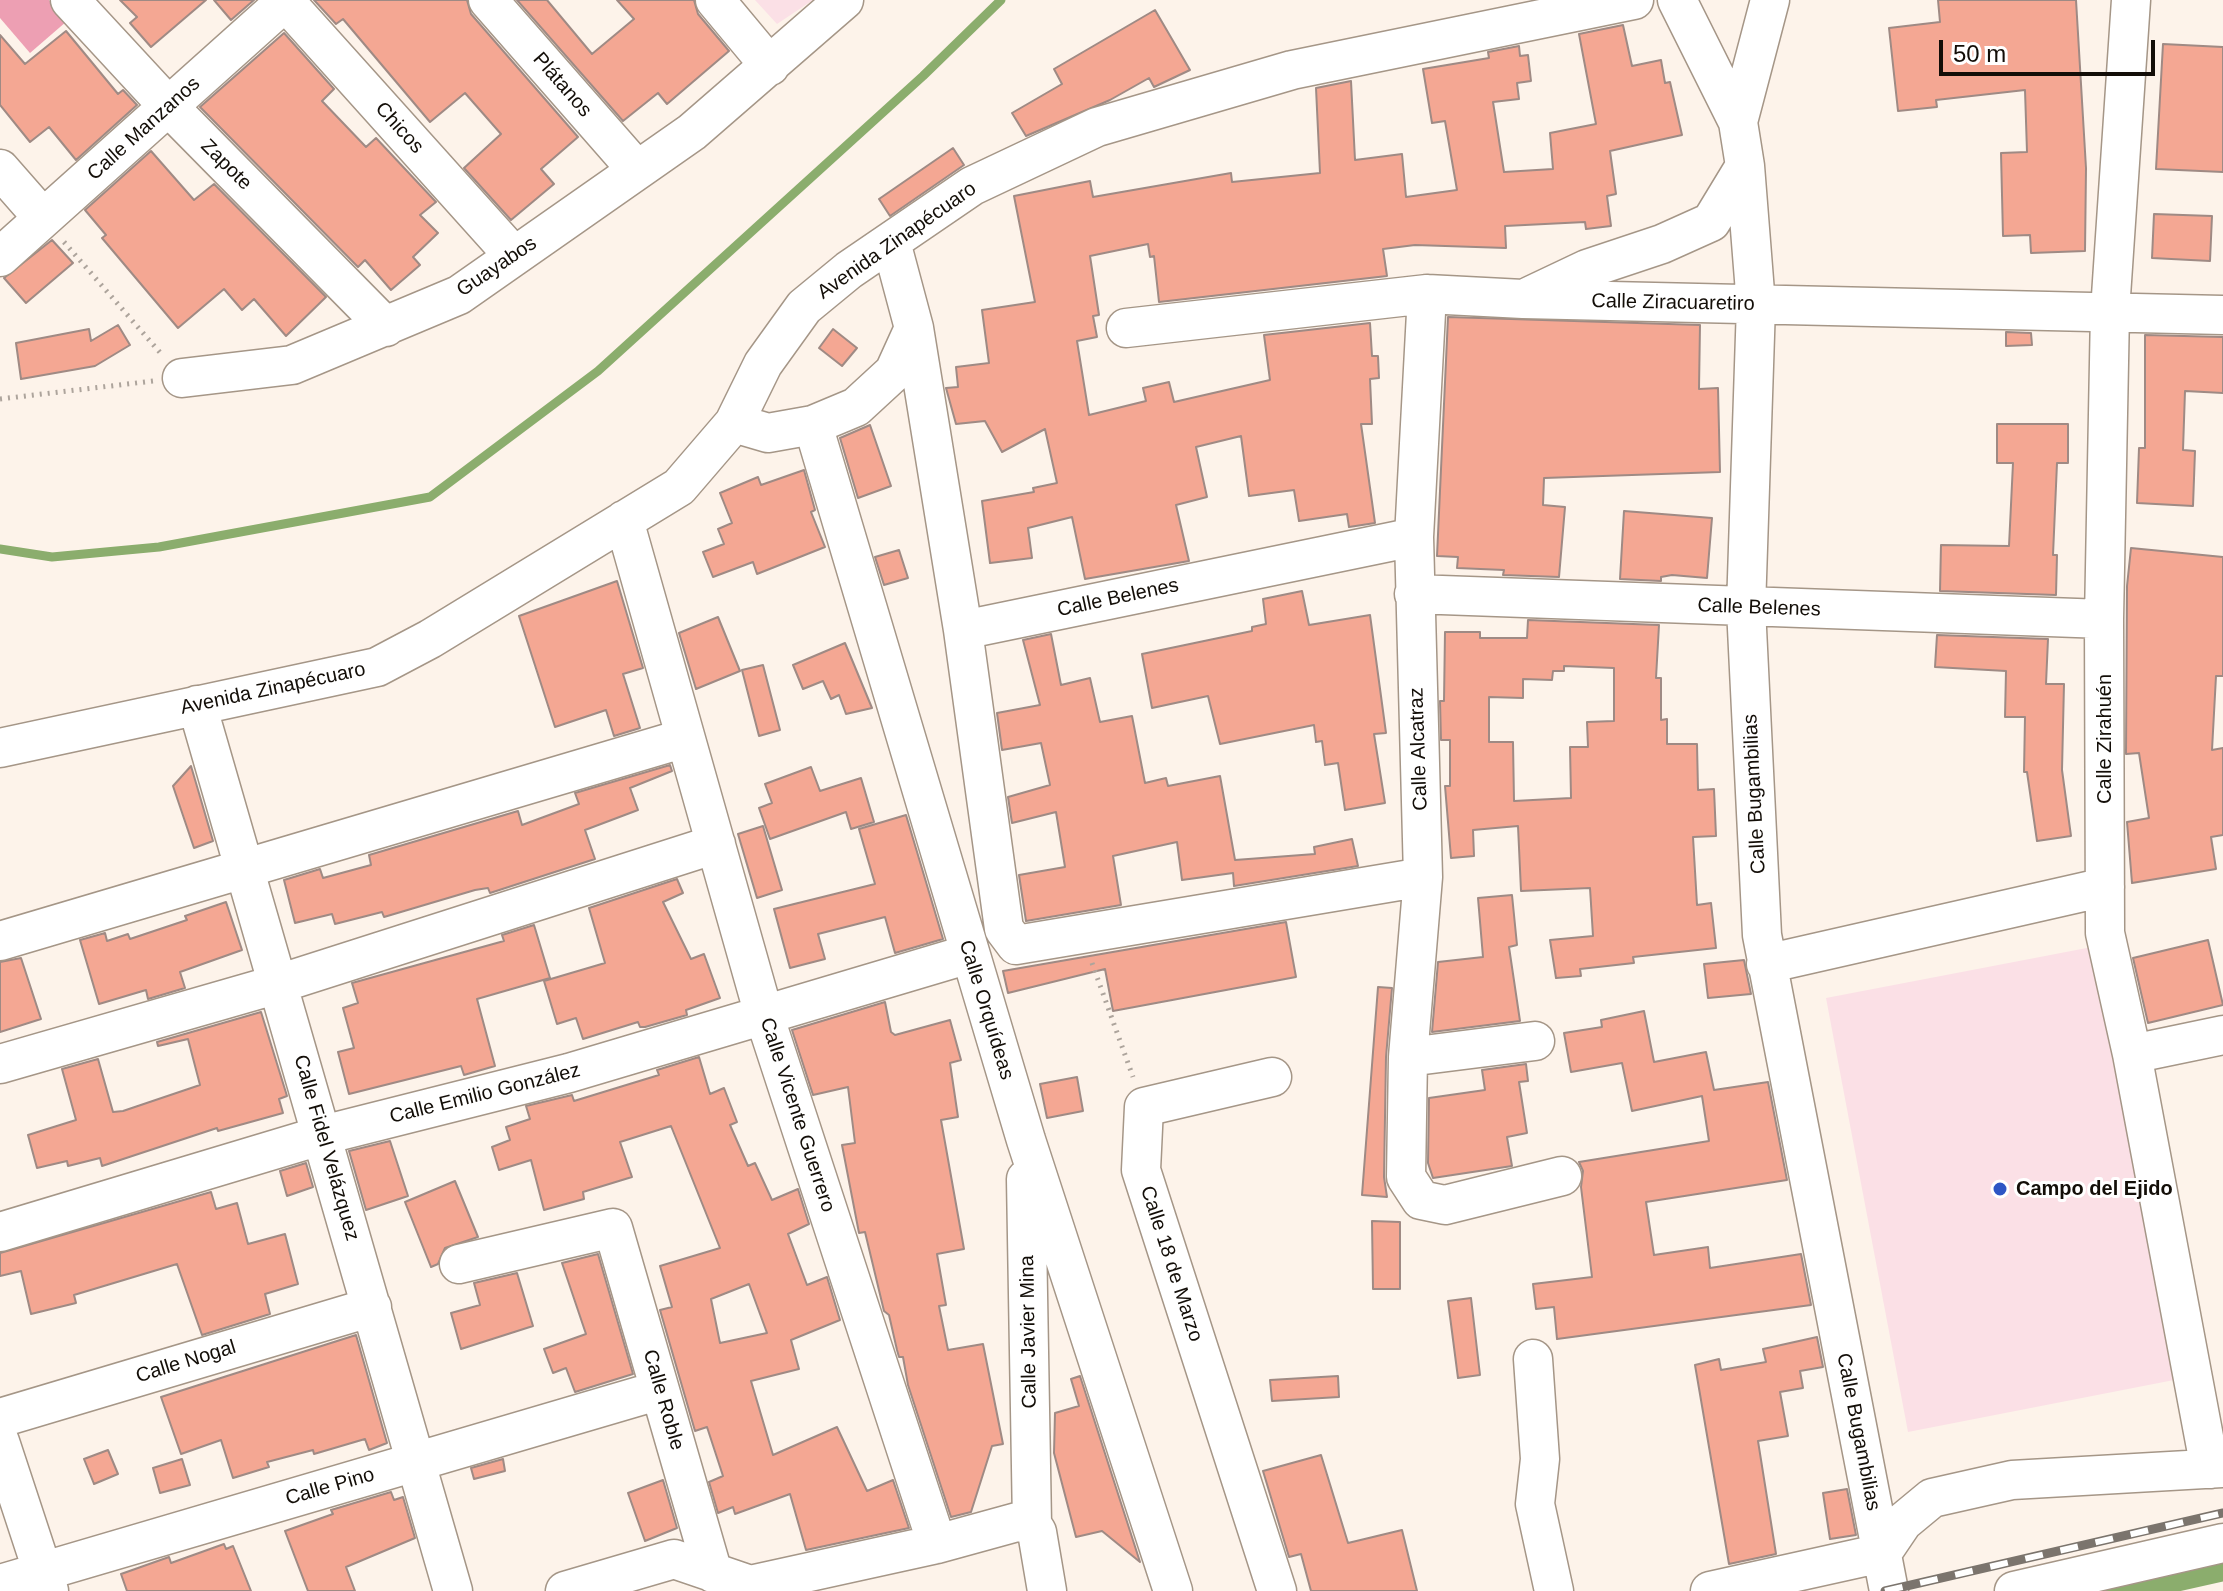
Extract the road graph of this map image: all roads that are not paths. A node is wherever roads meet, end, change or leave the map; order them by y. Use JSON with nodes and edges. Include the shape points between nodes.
{"nodes":[{"id":1,"x":70,"y":0,"type":"edge"},
{"id":2,"x":285,"y":0,"type":"edge"},
{"id":3,"x":488,"y":0,"type":"edge"},
{"id":4,"x":715,"y":0,"type":"edge"},
{"id":5,"x":1634,"y":0,"type":"edge"},
{"id":6,"x":1677,"y":0,"type":"edge"},
{"id":7,"x":1770,"y":0,"type":"edge"},
{"id":8,"x":2131,"y":0,"type":"edge"},
{"id":9,"x":836,"y":3,"type":"edge"},
{"id":10,"x":770,"y":66,"type":"junction"},
{"id":11,"x":169,"y":107,"type":"junction"},
{"id":12,"x":1738,"y":122,"type":"junction"},
{"id":13,"x":1745,"y":166,"type":"junction"},
{"id":14,"x":0,"y":169,"type":"edge"},
{"id":15,"x":637,"y":170,"type":"junction"},
{"id":16,"x":43,"y":218,"type":"junction"},
{"id":17,"x":891,"y":242,"type":"junction"},
{"id":18,"x":514,"y":256,"type":"junction"},
{"id":19,"x":0,"y":257,"type":"edge"},
{"id":20,"x":1427,"y":294,"type":"junction"},
{"id":21,"x":1523,"y":299,"type":"junction"},
{"id":22,"x":1756,"y":305,"type":"junction"},
{"id":23,"x":2110,"y":311,"type":"junction"},
{"id":24,"x":2223,"y":315,"type":"edge"},
{"id":25,"x":386,"y":327,"type":"junction"},
{"id":26,"x":914,"y":328,"type":"junction"},
{"id":27,"x":1126,"y":328,"type":"dead end"},
{"id":28,"x":182,"y":378,"type":"road end"},
{"id":29,"x":734,"y":423,"type":"junction"},
{"id":30,"x":813,"y":425,"type":"junction"},
{"id":31,"x":624,"y":520,"type":"junction"},
{"id":32,"x":1414,"y":537,"type":"junction"},
{"id":33,"x":1414,"y":594,"type":"junction"},
{"id":34,"x":1746,"y":608,"type":"junction"},
{"id":35,"x":2104,"y":619,"type":"junction"},
{"id":36,"x":963,"y":630,"type":"junction"},
{"id":37,"x":197,"y":705,"type":"junction"},
{"id":38,"x":685,"y":738,"type":"junction"},
{"id":39,"x":0,"y":748,"type":"edge"},
{"id":40,"x":716,"y":844,"type":"junction"},
{"id":41,"x":244,"y":866,"type":"junction"},
{"id":42,"x":1423,"y":877,"type":"junction"},
{"id":43,"x":2105,"y":887,"type":"junction"},
{"id":44,"x":0,"y":941,"type":"edge"},
{"id":45,"x":969,"y":954,"type":"junction"},
{"id":46,"x":1766,"y":964,"type":"junction"},
{"id":47,"x":278,"y":984,"type":"junction"},
{"id":48,"x":764,"y":1015,"type":"junction"},
{"id":49,"x":2223,"y":1035,"type":"edge"},
{"id":50,"x":1535,"y":1041,"type":"dead end"},
{"id":51,"x":2132,"y":1054,"type":"junction"},
{"id":52,"x":1408,"y":1057,"type":"junction"},
{"id":53,"x":0,"y":1064,"type":"edge"},
{"id":54,"x":1272,"y":1077,"type":"dead end"},
{"id":55,"x":323,"y":1135,"type":"junction"},
{"id":56,"x":1026,"y":1140,"type":"junction"},
{"id":57,"x":1562,"y":1176,"type":"dead end"},
{"id":58,"x":0,"y":1232,"type":"edge"},
{"id":59,"x":459,"y":1264,"type":"dead end"},
{"id":60,"x":372,"y":1307,"type":"junction"},
{"id":61,"x":1533,"y":1359,"type":"dead end"},
{"id":62,"x":660,"y":1390,"type":"junction"},
{"id":63,"x":0,"y":1418,"type":"edge"},
{"id":64,"x":0,"y":1442,"type":"edge"},
{"id":65,"x":416,"y":1462,"type":"junction"},
{"id":66,"x":2217,"y":1468,"type":"edge"},
{"id":67,"x":1032,"y":1524,"type":"junction"},
{"id":68,"x":2223,"y":1543,"type":"edge"},
{"id":69,"x":937,"y":1544,"type":"junction"},
{"id":70,"x":1882,"y":1553,"type":"junction"},
{"id":71,"x":713,"y":1573,"type":"junction"},
{"id":72,"x":46,"y":1582,"type":"edge"},
{"id":73,"x":0,"y":1584,"type":"edge"},
{"id":74,"x":453,"y":1591,"type":"edge"},
{"id":75,"x":565,"y":1591,"type":"edge"},
{"id":76,"x":1047,"y":1591,"type":"edge"},
{"id":77,"x":1173,"y":1591,"type":"edge"},
{"id":78,"x":1277,"y":1591,"type":"edge"},
{"id":79,"x":1554,"y":1591,"type":"edge"},
{"id":80,"x":1710,"y":1591,"type":"edge"},
{"id":81,"x":1889,"y":1591,"type":"edge"},
{"id":82,"x":2014,"y":1591,"type":"edge"}],
"edges":[{"from":1,"to":11,"type":"street","name":"Zapote"},
{"from":2,"to":11,"type":"street","name":"Calle Manzanos"},
{"from":2,"to":18,"type":"street","name":"Chicos"},
{"from":3,"to":15,"type":"street","name":"Plátanos"},
{"from":4,"to":10,"type":"street"},
{"from":5,"to":17,"type":"street","name":"Avenida Zinapécuaro","via":[[1292,70],[1097,127],[972,186]]},
{"from":6,"to":12,"type":"street","name":"Calle Bugambilias"},
{"from":7,"to":12,"type":"street"},
{"from":8,"to":23,"type":"street","name":"Calle Zirahuén"},
{"from":9,"to":10,"type":"street","name":"Guayabos"},
{"from":10,"to":15,"type":"street","name":"Guayabos"},
{"from":11,"to":16,"type":"street","name":"Calle Manzanos"},
{"from":11,"to":25,"type":"street","name":"Zapote"},
{"from":12,"to":13,"type":"street","name":"Calle Bugambilias"},
{"from":13,"to":21,"type":"street","via":[[1711,222]]},
{"from":13,"to":22,"type":"street","name":"Calle Bugambilias"},
{"from":14,"to":16,"type":"street"},
{"from":15,"to":18,"type":"street","name":"Guayabos"},
{"from":16,"to":19,"type":"street","name":"Calle Manzanos"},
{"from":17,"to":26,"type":"street"},
{"from":17,"to":29,"type":"street","name":"Avenida Zinapécuaro","via":[[804,307],[763,364]]},
{"from":18,"to":25,"type":"street","name":"Guayabos","via":[[459,295]]},
{"from":20,"to":21,"type":"street","name":"Calle Ziracuaretiro"},
{"from":20,"to":27,"type":"street","name":"Calle Ziracuaretiro"},
{"from":20,"to":32,"type":"street","name":"Calle Alcatraz"},
{"from":21,"to":22,"type":"street","name":"Calle Ziracuaretiro"},
{"from":22,"to":23,"type":"street","name":"Calle Ziracuaretiro"},
{"from":22,"to":34,"type":"street","name":"Calle Bugambilias"},
{"from":23,"to":24,"type":"street","name":"Calle Ziracuaretiro"},
{"from":23,"to":35,"type":"street","name":"Calle Zirahuén"},
{"from":25,"to":28,"type":"street","name":"Guayabos","via":[[292,365]]},
{"from":26,"to":30,"type":"street","via":[[894,372],[856,407]]},
{"from":26,"to":36,"type":"street"},
{"from":29,"to":30,"type":"street","via":[[768,433]]},
{"from":29,"to":31,"type":"street","name":"Avenida Zinapécuaro","via":[[679,487]]},
{"from":30,"to":45,"type":"street","name":"Calle Orquídeas"},
{"from":31,"to":37,"type":"street","name":"Avenida Zinapécuaro","via":[[377,667]]},
{"from":31,"to":38,"type":"street","name":"Calle Vicente Guerrero"},
{"from":32,"to":33,"type":"street","name":"Calle Alcatraz"},
{"from":32,"to":36,"type":"street","name":"Calle Belenes"},
{"from":33,"to":34,"type":"street","name":"Calle Belenes"},
{"from":33,"to":42,"type":"street","name":"Calle Alcatraz"},
{"from":34,"to":35,"type":"street","name":"Calle Belenes"},
{"from":34,"to":46,"type":"street","name":"Calle Bugambilias"},
{"from":35,"to":43,"type":"street","name":"Calle Zirahuén"},
{"from":36,"to":42,"type":"street","via":[[1004,929],[1016,945]]},
{"from":37,"to":39,"type":"street","name":"Avenida Zinapécuaro"},
{"from":37,"to":41,"type":"street","name":"Calle Fidel Velázquez"},
{"from":38,"to":40,"type":"street","name":"Calle Vicente Guerrero"},
{"from":38,"to":41,"type":"street"},
{"from":40,"to":47,"type":"street"},
{"from":40,"to":48,"type":"street","name":"Calle Vicente Guerrero"},
{"from":41,"to":44,"type":"street"},
{"from":41,"to":47,"type":"street","name":"Calle Fidel Velázquez"},
{"from":42,"to":52,"type":"street","name":"Calle Alcatraz"},
{"from":43,"to":46,"type":"street"},
{"from":43,"to":51,"type":"street","name":"Calle Zirahuén","via":[[2105,933]]},
{"from":45,"to":48,"type":"street","name":"Calle Emilio González"},
{"from":45,"to":56,"type":"street","name":"Calle Orquídeas"},
{"from":46,"to":70,"type":"street","name":"Calle Bugambilias"},
{"from":47,"to":53,"type":"street"},
{"from":47,"to":55,"type":"street","name":"Calle Fidel Velázquez"},
{"from":48,"to":55,"type":"street","name":"Calle Emilio González","via":[[569,1073]]},
{"from":48,"to":69,"type":"street","name":"Calle Vicente Guerrero"},
{"from":49,"to":51,"type":"street"},
{"from":50,"to":52,"type":"street"},
{"from":51,"to":66,"type":"street","name":"Calle Zirahuén"},
{"from":52,"to":57,"type":"street","name":"Calle Alcatraz","via":[[1406,1177],[1421,1200],[1445,1205]]},
{"from":54,"to":78,"type":"street","name":"Calle 18 de Marzo","via":[[1144,1107],[1141,1170]]},
{"from":55,"to":58,"type":"street","name":"Calle Emilio González"},
{"from":55,"to":60,"type":"street","name":"Calle Fidel Velázquez"},
{"from":56,"to":67,"type":"street","name":"Calle Javier Mina"},
{"from":56,"to":77,"type":"street","name":"Calle Orquídeas"},
{"from":59,"to":62,"type":"street","name":"Calle Roble","via":[[613,1228]]},
{"from":60,"to":63,"type":"street","name":"Calle Nogal"},
{"from":60,"to":65,"type":"street","name":"Calle Fidel Velázquez"},
{"from":61,"to":79,"type":"street","via":[[1540,1459],[1535,1504]]},
{"from":62,"to":65,"type":"street","name":"Calle Pino"},
{"from":62,"to":71,"type":"street","name":"Calle Roble"},
{"from":64,"to":72,"type":"street"},
{"from":65,"to":72,"type":"street","name":"Calle Pino"},
{"from":65,"to":74,"type":"street","name":"Calle Fidel Velázquez"},
{"from":66,"to":70,"type":"street","via":[[2012,1480],[1932,1498],[1903,1522]]},
{"from":67,"to":69,"type":"street","via":[[1017,1522]]},
{"from":67,"to":76,"type":"street"},
{"from":68,"to":82,"type":"street"},
{"from":69,"to":71,"type":"street","via":[[750,1585]]},
{"from":70,"to":80,"type":"street"},
{"from":70,"to":81,"type":"street","name":"Calle Bugambilias"},
{"from":71,"to":75,"type":"street","via":[[674,1559]]},
{"from":72,"to":73,"type":"street","name":"Calle Pino"}]}
